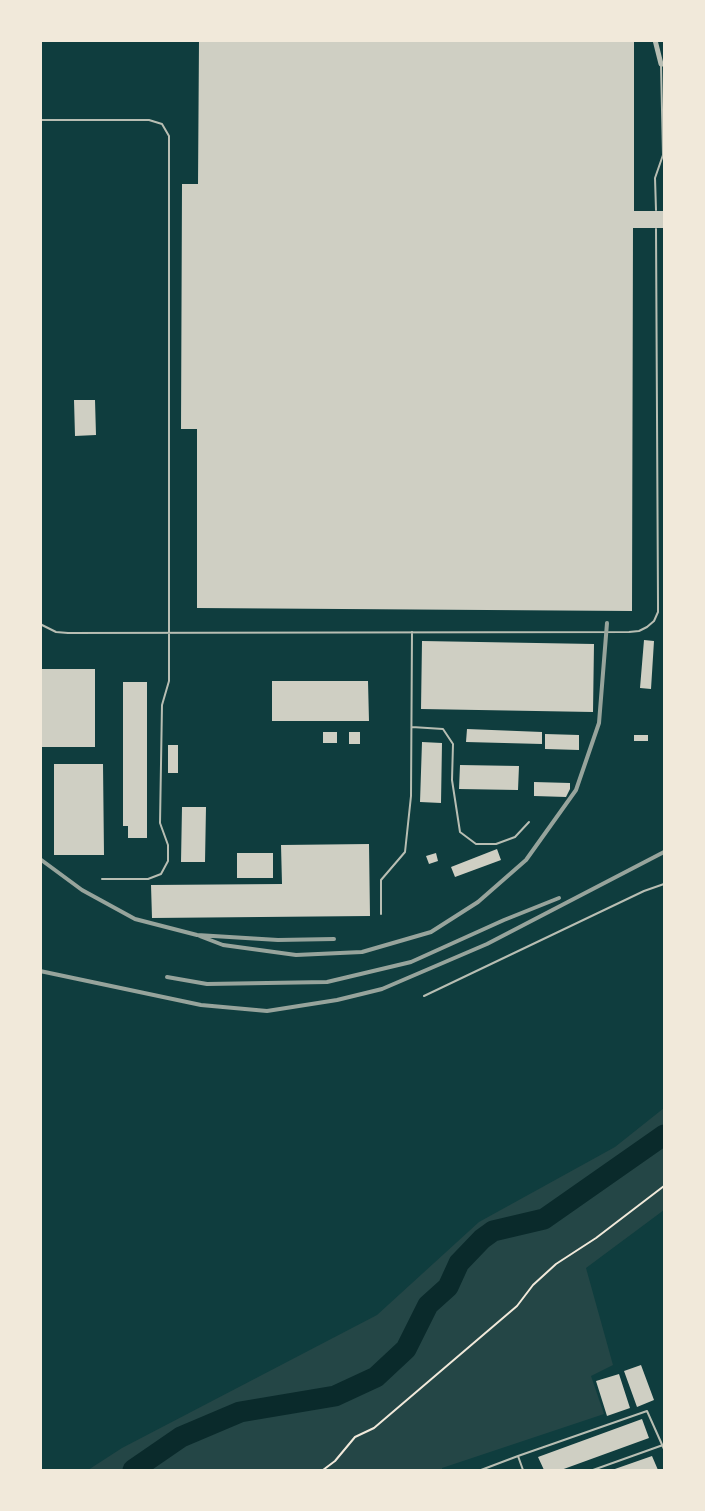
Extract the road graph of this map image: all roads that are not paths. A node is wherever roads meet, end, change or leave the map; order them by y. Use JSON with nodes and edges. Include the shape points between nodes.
{"nodes":[{"id":1,"x":656,"y":40,"type":"edge"},
{"id":2,"x":663,"y":64,"type":"edge"},
{"id":3,"x":40,"y":120,"type":"edge"},
{"id":4,"x":656,"y":210,"type":"dead end"},
{"id":5,"x":656,"y":229,"type":"dead end"},
{"id":6,"x":40,"y":624,"type":"edge"},
{"id":7,"x":412,"y":632,"type":"junction"},
{"id":8,"x":169,"y":633,"type":"junction"},
{"id":9,"x":411,"y":727,"type":"junction"},
{"id":10,"x":529,"y":822,"type":"dead end"},
{"id":11,"x":102,"y":879,"type":"dead end"},
{"id":12,"x":664,"y":884,"type":"edge"},
{"id":13,"x":381,"y":914,"type":"dead end"},
{"id":14,"x":423,"y":996,"type":"dead end"},
{"id":15,"x":663,"y":1445,"type":"junction"},
{"id":16,"x":664,"y":1449,"type":"edge"},
{"id":17,"x":518,"y":1456,"type":"junction"},
{"id":18,"x":481,"y":1470,"type":"edge"},
{"id":19,"x":523,"y":1470,"type":"edge"},
{"id":20,"x":593,"y":1470,"type":"edge"}],
"edges":[{"from":1,"to":2,"type":"street"},
{"from":2,"to":4,"type":"lane","via":[[663,155],[656,178]]},
{"from":3,"to":8,"type":"lane","via":[[149,120],[162,124],[169,136]]},
{"from":5,"to":7,"type":"lane","via":[[658,612],[654,621],[639,631],[629,632]]},
{"from":6,"to":8,"type":"lane","via":[[56,633]]},
{"from":7,"to":8,"type":"lane"},
{"from":7,"to":9,"type":"lane"},
{"from":8,"to":11,"type":"lane","via":[[169,681],[162,705],[160,823],[168,844],[168,861],[160,874],[148,879]]},
{"from":9,"to":10,"type":"lane","via":[[443,729],[453,744],[452,780],[460,832],[476,844],[496,844],[515,837]]},
{"from":9,"to":13,"type":"lane","via":[[411,796],[405,852],[381,880]]},
{"from":12,"to":14,"type":"lane"},
{"from":15,"to":16,"type":"lane"},
{"from":15,"to":17,"type":"lane","via":[[647,1411]]},
{"from":15,"to":20,"type":"lane"},
{"from":17,"to":18,"type":"lane"},
{"from":17,"to":19,"type":"lane"}]}
